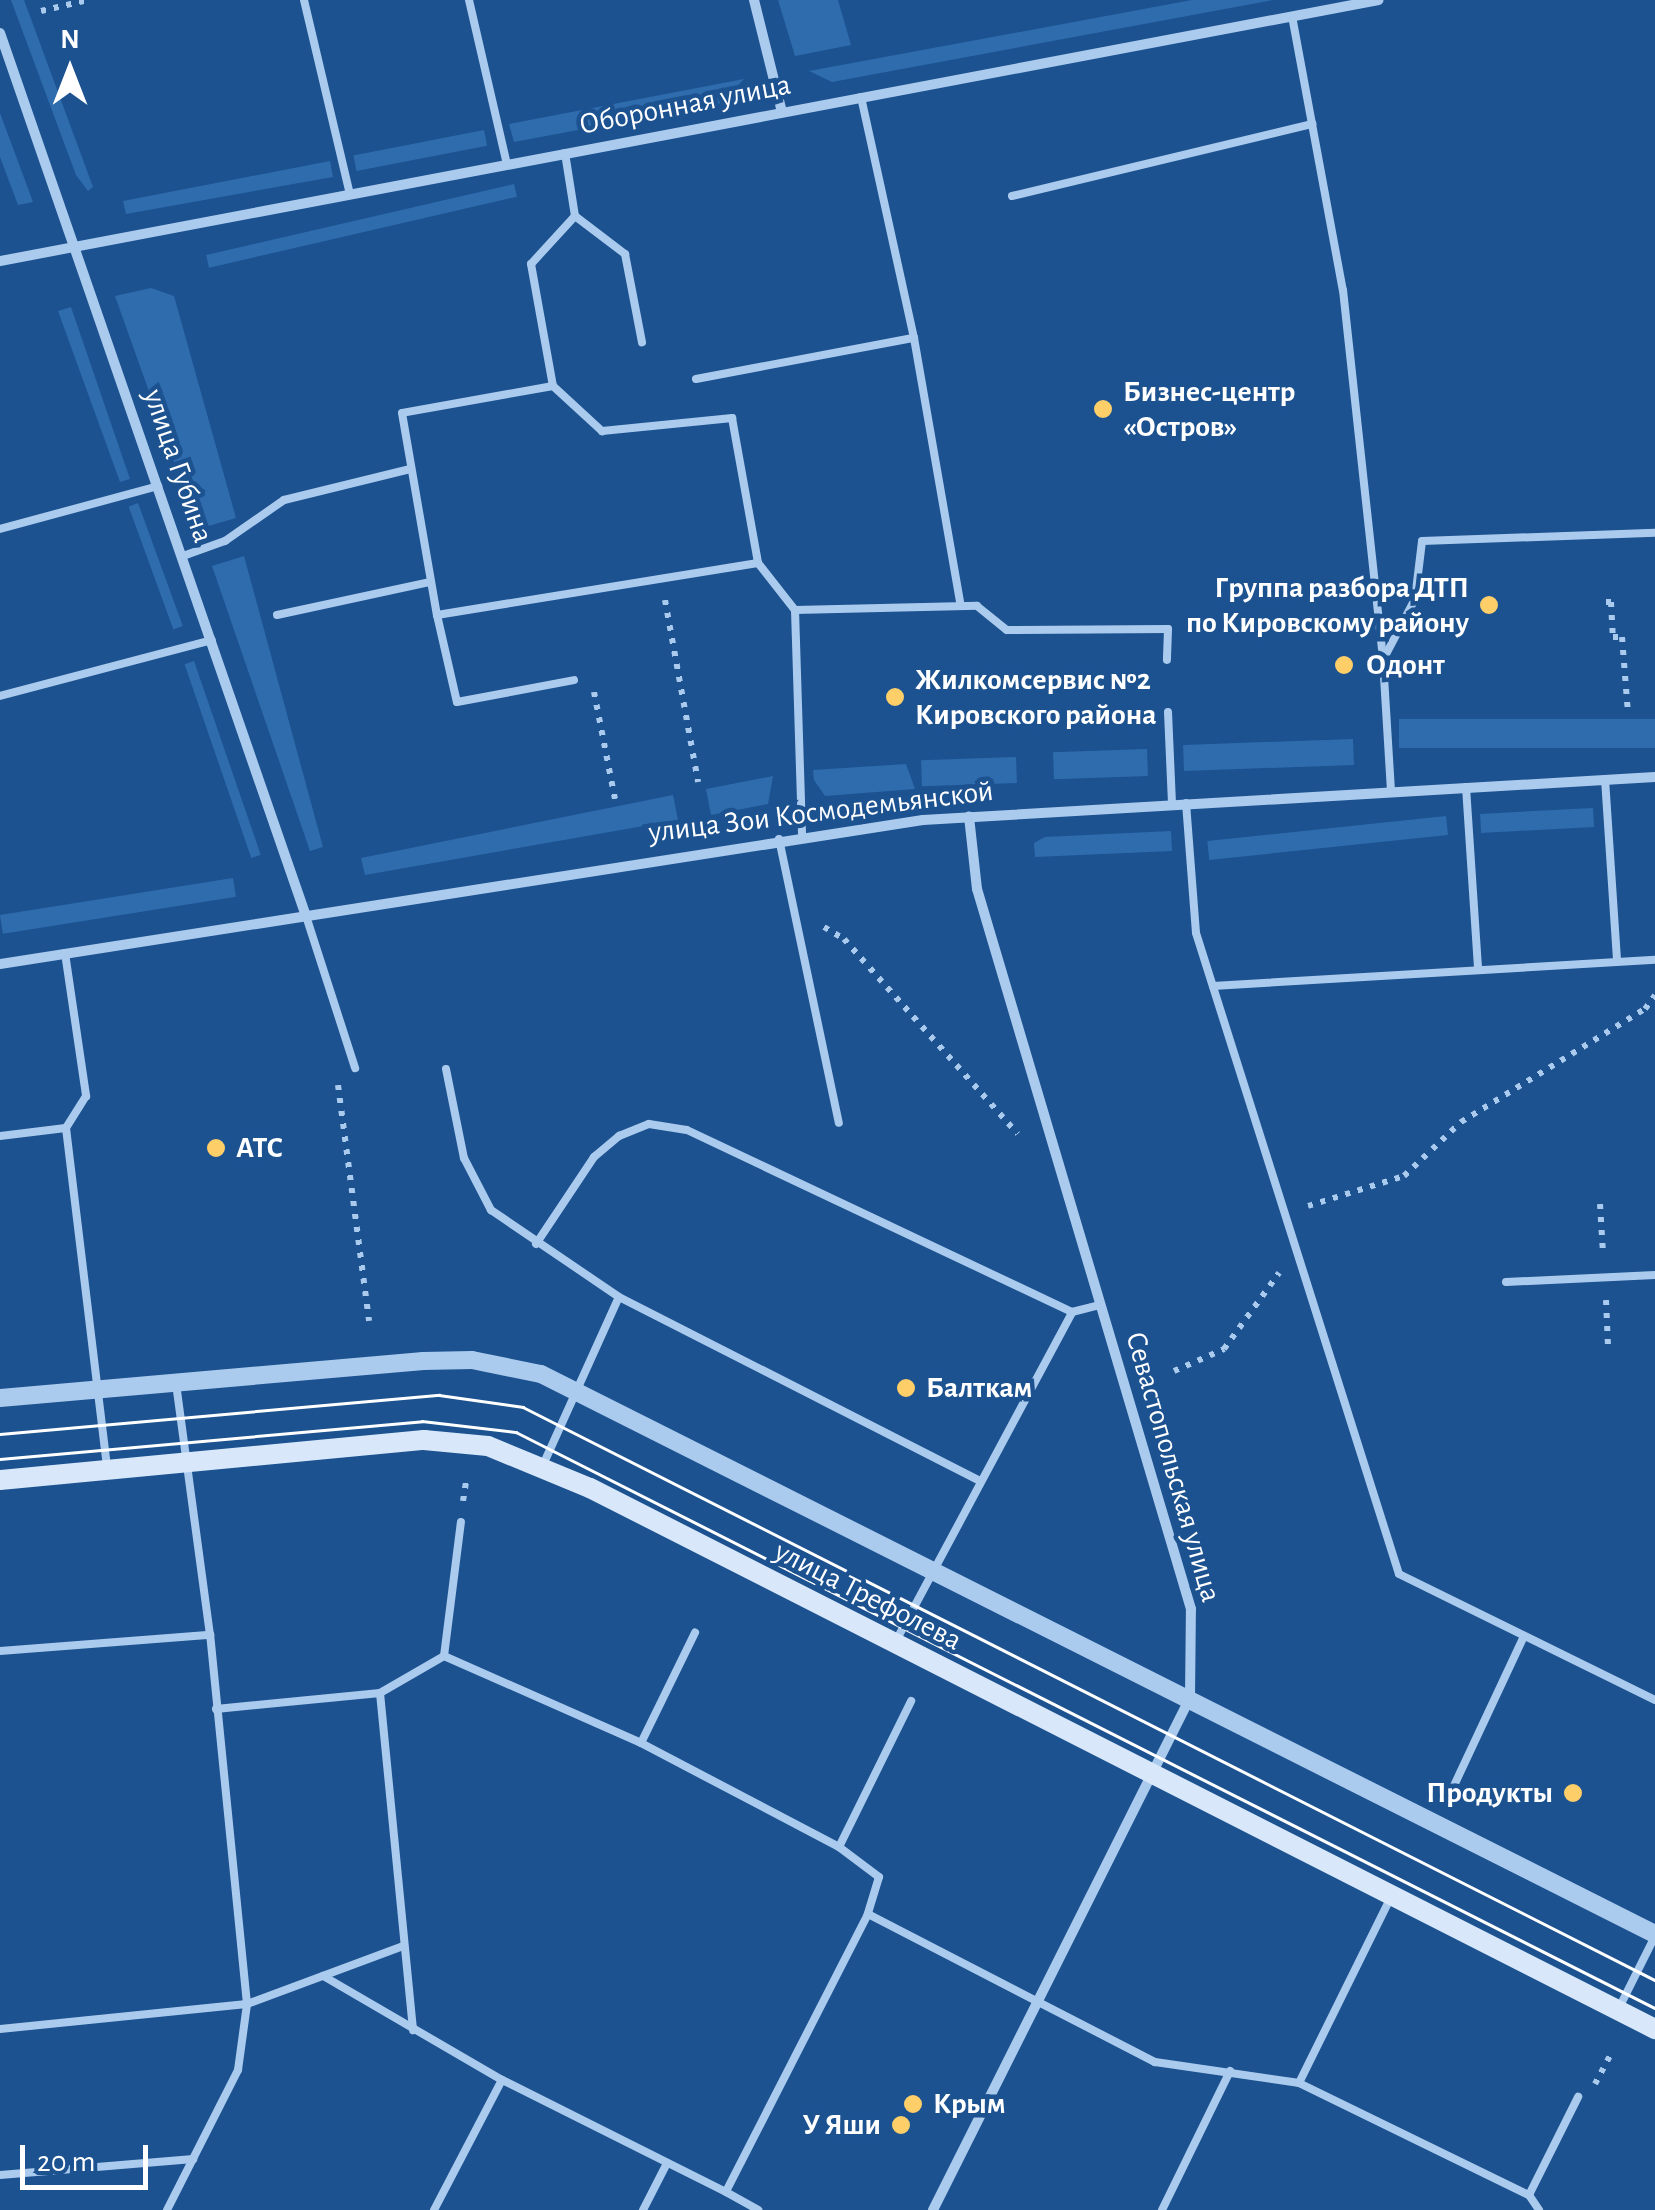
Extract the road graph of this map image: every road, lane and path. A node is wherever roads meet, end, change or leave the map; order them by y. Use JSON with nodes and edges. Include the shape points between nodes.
{"nodes":[{"id":1,"x":88,"y":0,"type":"edge"},
{"id":2,"x":304,"y":0,"type":"edge"},
{"id":3,"x":468,"y":0,"type":"edge"},
{"id":4,"x":754,"y":0,"type":"edge"},
{"id":5,"x":1379,"y":0,"type":"edge"},
{"id":6,"x":42,"y":11,"type":"dead end"},
{"id":7,"x":1292,"y":16,"type":"junction"},
{"id":8,"x":0,"y":33,"type":"edge"},
{"id":9,"x":861,"y":97,"type":"junction"},
{"id":10,"x":782,"y":112,"type":"junction"},
{"id":11,"x":1313,"y":124,"type":"junction"},
{"id":12,"x":565,"y":153,"type":"junction"},
{"id":13,"x":507,"y":164,"type":"junction"},
{"id":14,"x":350,"y":194,"type":"junction"},
{"id":15,"x":1012,"y":196,"type":"dead end"},
{"id":16,"x":575,"y":216,"type":"junction"},
{"id":17,"x":77,"y":245,"type":"junction"},
{"id":18,"x":0,"y":261,"type":"edge"},
{"id":19,"x":914,"y":338,"type":"junction"},
{"id":20,"x":642,"y":342,"type":"dead end"},
{"id":21,"x":696,"y":379,"type":"dead end"},
{"id":22,"x":553,"y":386,"type":"junction"},
{"id":23,"x":410,"y":469,"type":"junction"},
{"id":24,"x":158,"y":486,"type":"junction"},
{"id":25,"x":0,"y":529,"type":"edge"},
{"id":26,"x":1655,"y":533,"type":"edge"},
{"id":27,"x":182,"y":556,"type":"junction"},
{"id":28,"x":758,"y":563,"type":"junction"},
{"id":29,"x":661,"y":579,"type":"junction"},
{"id":30,"x":430,"y":582,"type":"junction"},
{"id":31,"x":1606,"y":602,"type":"dead end"},
{"id":32,"x":962,"y":606,"type":"junction"},
{"id":33,"x":795,"y":610,"type":"junction"},
{"id":34,"x":277,"y":615,"type":"dead end"},
{"id":35,"x":436,"y":615,"type":"junction"},
{"id":36,"x":212,"y":640,"type":"junction"},
{"id":37,"x":1167,"y":660,"type":"dead end"},
{"id":38,"x":1384,"y":660,"type":"junction"},
{"id":39,"x":574,"y":680,"type":"joint"},
{"id":40,"x":0,"y":696,"type":"edge"},
{"id":41,"x":1168,"y":712,"type":"dead end"},
{"id":42,"x":1628,"y":712,"type":"dead end"},
{"id":43,"x":1655,"y":777,"type":"edge"},
{"id":44,"x":1605,"y":780,"type":"junction"},
{"id":45,"x":698,"y":782,"type":"dead end"},
{"id":46,"x":1466,"y":787,"type":"junction"},
{"id":47,"x":1390,"y":792,"type":"junction"},
{"id":48,"x":615,"y":799,"type":"dead end"},
{"id":49,"x":1172,"y":803,"type":"junction"},
{"id":50,"x":1186,"y":803,"type":"junction"},
{"id":51,"x":968,"y":816,"type":"junction"},
{"id":52,"x":802,"y":834,"type":"junction"},
{"id":53,"x":778,"y":838,"type":"junction"},
{"id":54,"x":794,"y":907,"type":"junction"},
{"id":55,"x":306,"y":916,"type":"junction"},
{"id":56,"x":65,"y":953,"type":"junction"},
{"id":57,"x":1655,"y":960,"type":"edge"},
{"id":58,"x":1617,"y":962,"type":"junction"},
{"id":59,"x":0,"y":964,"type":"edge"},
{"id":60,"x":1478,"y":970,"type":"junction"},
{"id":61,"x":1213,"y":986,"type":"junction"},
{"id":62,"x":1655,"y":995,"type":"edge"},
{"id":63,"x":355,"y":1068,"type":"joint"},
{"id":64,"x":446,"y":1069,"type":"dead end"},
{"id":65,"x":840,"y":1123,"type":"dead end"},
{"id":66,"x":66,"y":1128,"type":"junction"},
{"id":67,"x":1018,"y":1134,"type":"dead end"},
{"id":68,"x":0,"y":1136,"type":"edge"},
{"id":69,"x":1286,"y":1217,"type":"junction"},
{"id":70,"x":1293,"y":1240,"type":"junction"},
{"id":71,"x":536,"y":1244,"type":"junction"},
{"id":72,"x":1655,"y":1274,"type":"edge"},
{"id":73,"x":1506,"y":1282,"type":"dead end"},
{"id":74,"x":619,"y":1297,"type":"junction"},
{"id":75,"x":1100,"y":1304,"type":"junction"},
{"id":76,"x":1072,"y":1312,"type":"junction"},
{"id":77,"x":368,"y":1321,"type":"dead end"},
{"id":78,"x":1174,"y":1372,"type":"dead end"},
{"id":79,"x":176,"y":1382,"type":"junction"},
{"id":80,"x":577,"y":1387,"type":"junction"},
{"id":81,"x":97,"y":1389,"type":"junction"},
{"id":82,"x":0,"y":1398,"type":"edge"},
{"id":83,"x":188,"y":1463,"type":"junction"},
{"id":84,"x":543,"y":1465,"type":"junction"},
{"id":85,"x":108,"y":1470,"type":"junction"},
{"id":86,"x":0,"y":1480,"type":"edge"},
{"id":87,"x":980,"y":1481,"type":"junction"},
{"id":88,"x":460,"y":1522,"type":"dead end"},
{"id":89,"x":934,"y":1568,"type":"junction"},
{"id":90,"x":695,"y":1634,"type":"dead end"},
{"id":91,"x":210,"y":1635,"type":"junction"},
{"id":92,"x":1524,"y":1636,"type":"junction"},
{"id":93,"x":894,"y":1643,"type":"junction"},
{"id":94,"x":0,"y":1651,"type":"edge"},
{"id":95,"x":444,"y":1656,"type":"junction"},
{"id":96,"x":380,"y":1693,"type":"junction"},
{"id":97,"x":1190,"y":1698,"type":"junction"},
{"id":98,"x":1655,"y":1700,"type":"edge"},
{"id":99,"x":911,"y":1701,"type":"dead end"},
{"id":100,"x":216,"y":1709,"type":"junction"},
{"id":101,"x":641,"y":1743,"type":"junction"},
{"id":102,"x":1152,"y":1774,"type":"junction"},
{"id":103,"x":1451,"y":1792,"type":"dead end"},
{"id":104,"x":839,"y":1848,"type":"junction"},
{"id":105,"x":1392,"y":1895,"type":"junction"},
{"id":106,"x":868,"y":1914,"type":"junction"},
{"id":107,"x":1655,"y":1935,"type":"edge"},
{"id":108,"x":403,"y":1946,"type":"junction"},
{"id":109,"x":322,"y":1976,"type":"junction"},
{"id":110,"x":1038,"y":2002,"type":"junction"},
{"id":111,"x":247,"y":2004,"type":"junction"},
{"id":112,"x":1618,"y":2010,"type":"junction"},
{"id":113,"x":0,"y":2029,"type":"edge"},
{"id":114,"x":1655,"y":2029,"type":"edge"},
{"id":115,"x":413,"y":2030,"type":"junction"},
{"id":116,"x":1230,"y":2071,"type":"junction"},
{"id":117,"x":502,"y":2080,"type":"junction"},
{"id":118,"x":1299,"y":2082,"type":"junction"},
{"id":119,"x":1578,"y":2096,"type":"dead end"},
{"id":120,"x":193,"y":2159,"type":"junction"},
{"id":121,"x":667,"y":2163,"type":"junction"},
{"id":122,"x":0,"y":2175,"type":"edge"},
{"id":123,"x":726,"y":2192,"type":"junction"},
{"id":124,"x":1528,"y":2195,"type":"junction"},
{"id":125,"x":166,"y":2210,"type":"edge"},
{"id":126,"x":434,"y":2210,"type":"edge"},
{"id":127,"x":643,"y":2210,"type":"edge"},
{"id":128,"x":758,"y":2210,"type":"edge"},
{"id":129,"x":934,"y":2210,"type":"edge"},
{"id":130,"x":1162,"y":2210,"type":"edge"},
{"id":131,"x":1540,"y":2210,"type":"edge"}],
"edges":[{"from":1,"to":6,"type":"path"},
{"from":2,"to":14,"type":"lane"},
{"from":3,"to":13,"type":"lane"},
{"from":4,"to":10,"type":"street"},
{"from":5,"to":7,"type":"street","name":"Оборонная улица"},
{"from":7,"to":9,"type":"street","name":"Оборонная улица"},
{"from":7,"to":11,"type":"lane"},
{"from":8,"to":17,"type":"street","name":"улица Губина"},
{"from":9,"to":10,"type":"street","name":"Оборонная улица"},
{"from":9,"to":19,"type":"lane"},
{"from":10,"to":12,"type":"street","name":"Оборонная улица"},
{"from":11,"to":15,"type":"lane"},
{"from":11,"to":38,"type":"lane","via":[[1343,290]]},
{"from":12,"to":13,"type":"street","name":"Оборонная улица"},
{"from":12,"to":16,"type":"lane"},
{"from":13,"to":14,"type":"street","name":"Оборонная улица"},
{"from":14,"to":17,"type":"street","name":"Оборонная улица"},
{"from":16,"to":20,"type":"lane","via":[[625,254]]},
{"from":16,"to":22,"type":"lane","via":[[531,264]]},
{"from":17,"to":18,"type":"street","name":"Оборонная улица"},
{"from":17,"to":24,"type":"street","name":"улица Губина"},
{"from":19,"to":21,"type":"lane"},
{"from":19,"to":32,"type":"lane"},
{"from":22,"to":23,"type":"lane","via":[[402,413]]},
{"from":22,"to":28,"type":"lane","via":[[602,431],[732,418]]},
{"from":23,"to":27,"type":"lane","via":[[284,500],[225,541]]},
{"from":23,"to":30,"type":"lane"},
{"from":24,"to":25,"type":"lane"},
{"from":24,"to":27,"type":"street","name":"улица Губина"},
{"from":26,"to":38,"type":"lane","via":[[1422,542],[1415,599]]},
{"from":27,"to":36,"type":"street","name":"улица Губина"},
{"from":28,"to":29,"type":"lane"},
{"from":28,"to":33,"type":"lane"},
{"from":29,"to":35,"type":"lane"},
{"from":29,"to":45,"type":"path"},
{"from":30,"to":34,"type":"lane"},
{"from":30,"to":35,"type":"lane"},
{"from":31,"to":42,"type":"path","via":[[1613,636],[1622,636]]},
{"from":32,"to":33,"type":"lane"},
{"from":32,"to":37,"type":"lane","via":[[978,606],[1007,630],[1168,630]]},
{"from":33,"to":52,"type":"lane"},
{"from":35,"to":39,"type":"lane","via":[[457,702]]},
{"from":36,"to":40,"type":"lane"},
{"from":36,"to":55,"type":"street","name":"улица Губина"},
{"from":38,"to":47,"type":"lane"},
{"from":39,"to":48,"type":"path","via":[[591,676]]},
{"from":41,"to":49,"type":"lane"},
{"from":43,"to":44,"type":"street","name":"улица Зои Космодемьянской"},
{"from":44,"to":46,"type":"street","name":"улица Зои Космодемьянской"},
{"from":44,"to":58,"type":"lane"},
{"from":46,"to":47,"type":"street","name":"улица Зои Космодемьянской"},
{"from":46,"to":60,"type":"lane"},
{"from":47,"to":50,"type":"street","name":"улица Зои Космодемьянской"},
{"from":49,"to":50,"type":"street","name":"улица Зои Космодемьянской"},
{"from":49,"to":51,"type":"street","name":"улица Зои Космодемьянской"},
{"from":50,"to":61,"type":"lane","via":[[1196,933]]},
{"from":51,"to":52,"type":"street","name":"улица Зои Космодемьянской"},
{"from":51,"to":75,"type":"street","name":"Севастопольская улица","via":[[978,888]]},
{"from":52,"to":53,"type":"street","name":"улица Зои Космодемьянской"},
{"from":53,"to":54,"type":"lane"},
{"from":53,"to":55,"type":"street","name":"улица Зои Космодемьянской"},
{"from":54,"to":65,"type":"lane"},
{"from":54,"to":67,"type":"path","via":[[844,939]]},
{"from":55,"to":56,"type":"street","name":"улица Зои Космодемьянской"},
{"from":55,"to":63,"type":"lane"},
{"from":56,"to":59,"type":"street","name":"улица Зои Космодемьянской"},
{"from":56,"to":66,"type":"lane","via":[[86,1096]]},
{"from":57,"to":58,"type":"lane"},
{"from":58,"to":60,"type":"lane"},
{"from":60,"to":61,"type":"lane"},
{"from":61,"to":69,"type":"lane"},
{"from":62,"to":69,"type":"path","via":[[1645,1009],[1461,1122],[1404,1176],[1324,1198]]},
{"from":63,"to":77,"type":"path","via":[[335,1088]]},
{"from":64,"to":71,"type":"lane","via":[[464,1158],[491,1210]]},
{"from":66,"to":68,"type":"lane"},
{"from":66,"to":81,"type":"lane"},
{"from":69,"to":70,"type":"lane"},
{"from":70,"to":78,"type":"path","via":[[1261,1302],[1224,1349]]},
{"from":70,"to":92,"type":"lane","via":[[1399,1574]]},
{"from":71,"to":74,"type":"lane"},
{"from":71,"to":76,"type":"lane","via":[[594,1158],[619,1136],[649,1124],[687,1130]]},
{"from":72,"to":73,"type":"lane"},
{"from":74,"to":80,"type":"lane"},
{"from":74,"to":87,"type":"lane"},
{"from":75,"to":76,"type":"lane"},
{"from":75,"to":97,"type":"street","name":"Севастопольская улица","via":[[1192,1610]]},
{"from":76,"to":87,"type":"lane"},
{"from":79,"to":80,"type":"street","name":"улица Трефолева","via":[[472,1360]]},
{"from":79,"to":81,"type":"street","name":"улица Трефолева"},
{"from":79,"to":83,"type":"lane"},
{"from":80,"to":84,"type":"lane"},
{"from":80,"to":89,"type":"street","name":"улица Трефолева"},
{"from":81,"to":82,"type":"street","name":"улица Трефолева"},
{"from":81,"to":85,"type":"lane"},
{"from":83,"to":84,"type":"main road","name":"улица Трефолева","via":[[460,1440]]},
{"from":83,"to":85,"type":"main road","name":"улица Трефолева"},
{"from":83,"to":91,"type":"lane"},
{"from":84,"to":93,"type":"main road","name":"улица Трефолева"},
{"from":85,"to":86,"type":"main road","name":"улица Трефолева"},
{"from":87,"to":89,"type":"lane"},
{"from":88,"to":95,"type":"lane"},
{"from":89,"to":93,"type":"lane"},
{"from":89,"to":97,"type":"street","name":"улица Трефолева"},
{"from":90,"to":101,"type":"lane"},
{"from":91,"to":94,"type":"lane"},
{"from":91,"to":100,"type":"lane"},
{"from":92,"to":98,"type":"lane"},
{"from":92,"to":103,"type":"lane"},
{"from":93,"to":102,"type":"main road","name":"улица Трефолева"},
{"from":95,"to":96,"type":"lane"},
{"from":95,"to":101,"type":"lane"},
{"from":96,"to":100,"type":"lane"},
{"from":96,"to":108,"type":"lane"},
{"from":97,"to":102,"type":"street","name":"Севастопольская улица"},
{"from":97,"to":107,"type":"street","name":"улица Трефолева"},
{"from":99,"to":104,"type":"lane"},
{"from":100,"to":111,"type":"lane"},
{"from":101,"to":104,"type":"lane"},
{"from":102,"to":105,"type":"main road","name":"улица Трефолева"},
{"from":102,"to":110,"type":"street","name":"Севастопольская улица"},
{"from":104,"to":106,"type":"lane","via":[[879,1877]]},
{"from":105,"to":112,"type":"main road","name":"улица Трефолева"},
{"from":105,"to":118,"type":"lane"},
{"from":106,"to":110,"type":"lane"},
{"from":106,"to":123,"type":"lane"},
{"from":107,"to":112,"type":"lane"},
{"from":108,"to":109,"type":"lane"},
{"from":108,"to":115,"type":"lane"},
{"from":109,"to":111,"type":"lane"},
{"from":109,"to":115,"type":"lane"},
{"from":110,"to":116,"type":"lane","via":[[1155,2062]]},
{"from":110,"to":129,"type":"street","name":"Севастопольская улица"},
{"from":111,"to":113,"type":"lane"},
{"from":111,"to":120,"type":"lane","via":[[238,2070]]},
{"from":112,"to":114,"type":"main road","name":"улица Трефолева"},
{"from":115,"to":117,"type":"lane"},
{"from":116,"to":118,"type":"lane"},
{"from":116,"to":130,"type":"lane"},
{"from":117,"to":121,"type":"lane"},
{"from":117,"to":126,"type":"lane"},
{"from":118,"to":124,"type":"lane"},
{"from":119,"to":124,"type":"lane"},
{"from":120,"to":122,"type":"lane"},
{"from":120,"to":125,"type":"lane"},
{"from":121,"to":123,"type":"lane"},
{"from":121,"to":127,"type":"lane"},
{"from":123,"to":128,"type":"lane"},
{"from":124,"to":131,"type":"lane"}]}
